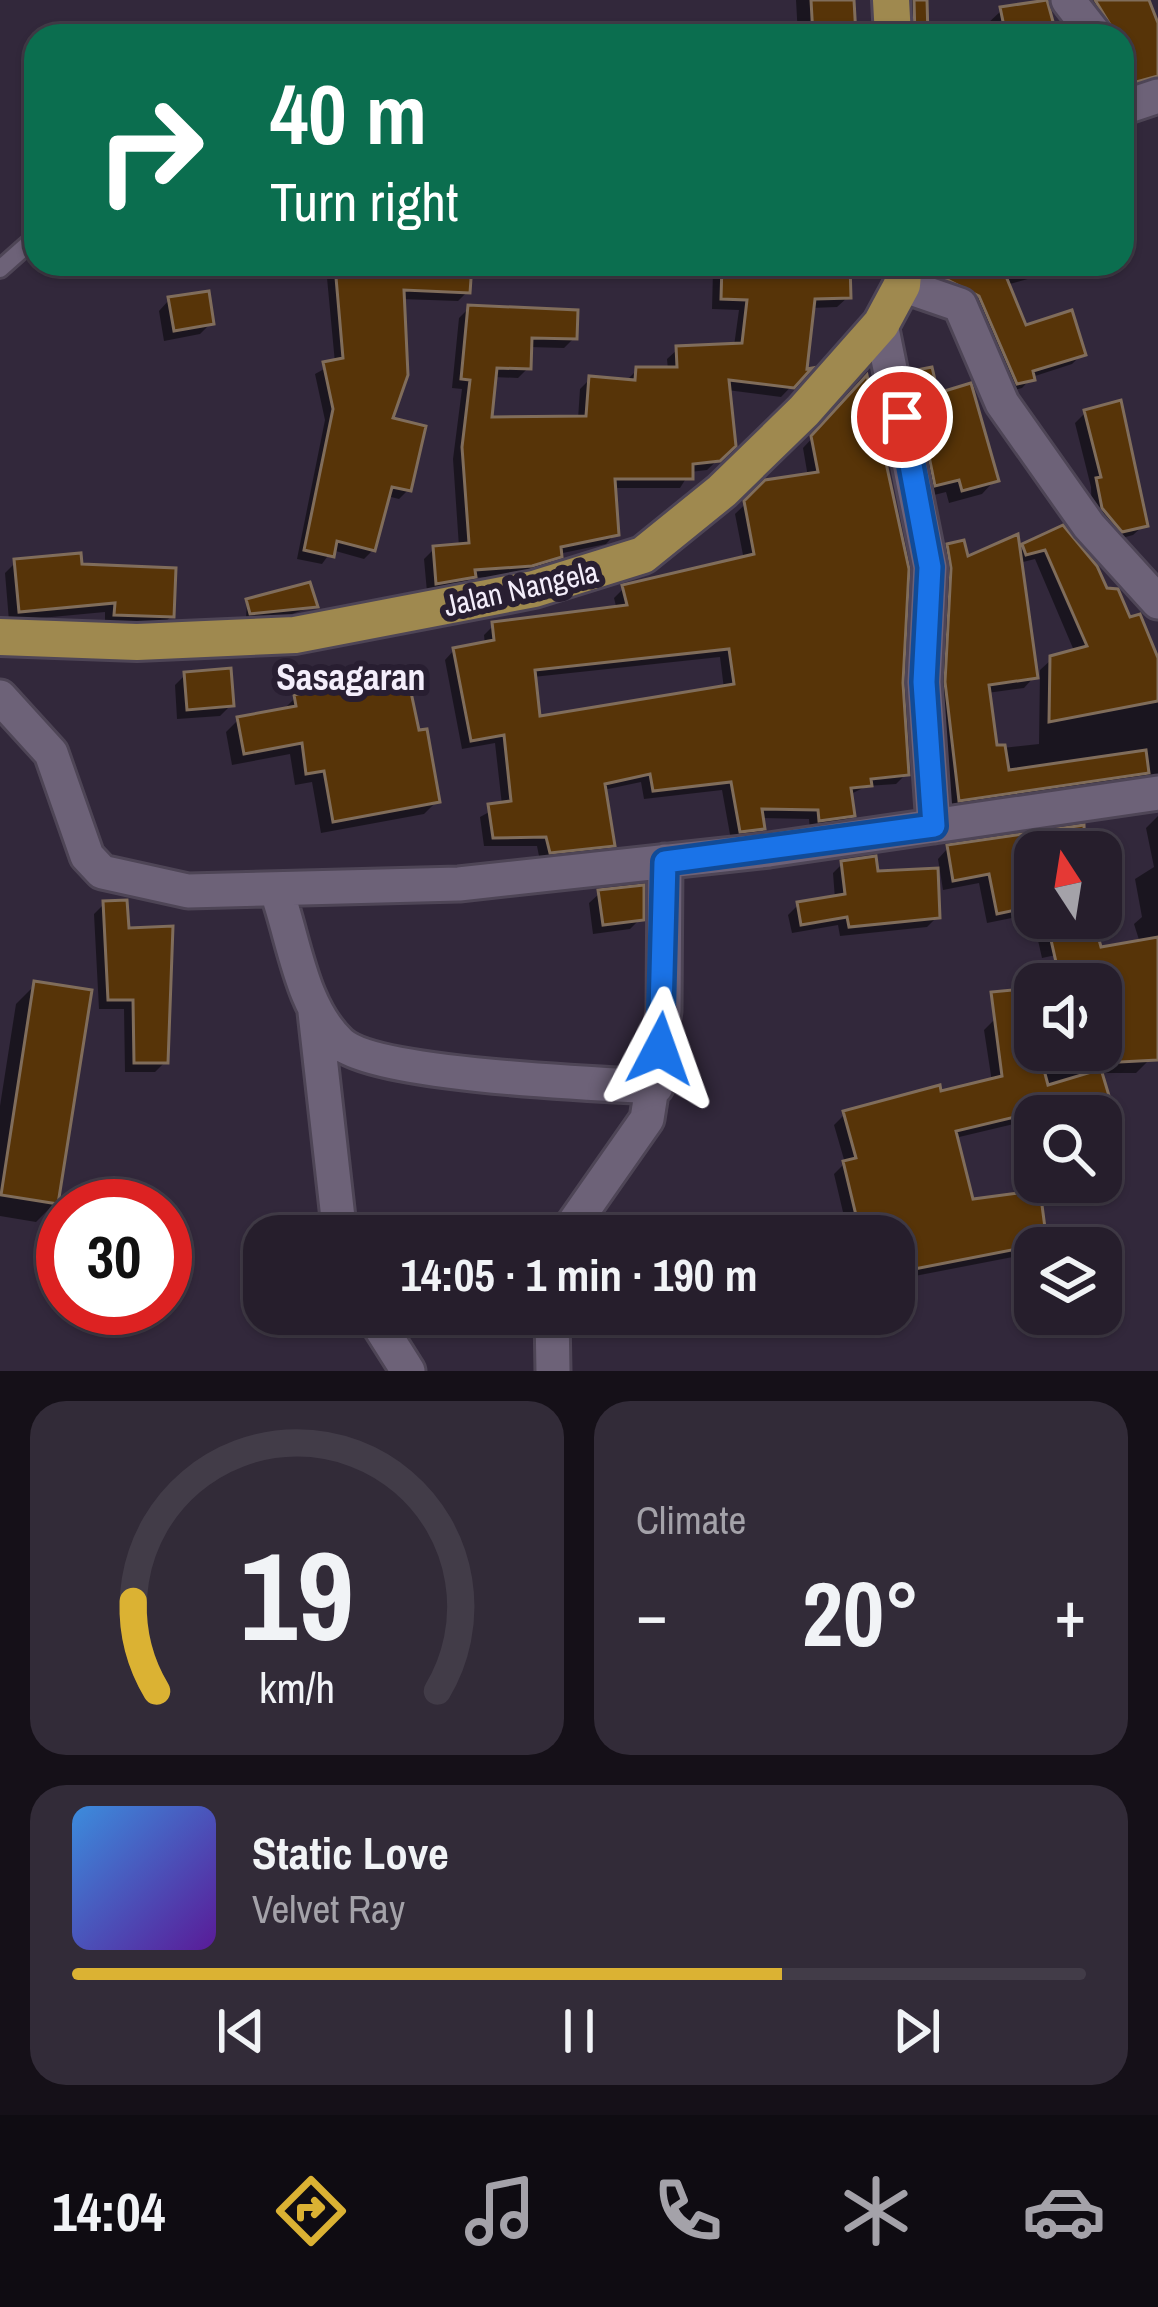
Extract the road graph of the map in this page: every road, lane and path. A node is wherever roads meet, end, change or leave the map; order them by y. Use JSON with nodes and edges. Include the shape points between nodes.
{"nodes":[{"id":1,"x":1068,"y":0,"type":"edge"},
{"id":2,"x":1087,"y":24,"type":"edge"},
{"id":3,"x":24,"y":248,"type":"edge"},
{"id":4,"x":0,"y":269,"type":"edge"},
{"id":5,"x":902,"y":276,"type":"edge"},
{"id":6,"x":907,"y":276,"type":"edge"},
{"id":7,"x":881,"y":325,"type":"junction"},
{"id":8,"x":1145,"y":570,"type":"edge"},
{"id":9,"x":1158,"y":602,"type":"edge"},
{"id":10,"x":0,"y":637,"type":"edge"},
{"id":11,"x":0,"y":697,"type":"edge"},
{"id":12,"x":1158,"y":794,"type":"edge"},
{"id":13,"x":934,"y":826,"type":"junction"},
{"id":14,"x":665,"y":862,"type":"junction"},
{"id":15,"x":277,"y":892,"type":"junction"},
{"id":16,"x":315,"y":1011,"type":"junction"},
{"id":17,"x":656,"y":1087,"type":"junction"},
{"id":18,"x":338,"y":1215,"type":"edge"},
{"id":19,"x":581,"y":1215,"type":"edge"},
{"id":20,"x":385,"y":1335,"type":"edge"},
{"id":21,"x":552,"y":1335,"type":"edge"},
{"id":22,"x":408,"y":1371,"type":"edge"},
{"id":23,"x":553,"y":1371,"type":"edge"}],
"edges":[{"from":1,"to":2,"type":"street"},
{"from":3,"to":4,"type":"lane"},
{"from":5,"to":7,"type":"main road","name":"Jalan Nangela"},
{"from":6,"to":8,"type":"street","via":[[960,305],[1002,403],[1088,526]]},
{"from":7,"to":10,"type":"main road","name":"Jalan Nangela","via":[[722,491],[643,555],[605,570],[295,635]]},
{"from":7,"to":13,"type":"street","via":[[930,567],[924,682]]},
{"from":8,"to":9,"type":"street"},
{"from":11,"to":15,"type":"street","via":[[51,753],[87,856],[102,872],[188,891]]},
{"from":12,"to":13,"type":"street"},
{"from":13,"to":14,"type":"street"},
{"from":14,"to":15,"type":"street","via":[[459,884]]},
{"from":14,"to":17,"type":"street"},
{"from":15,"to":16,"type":"street"},
{"from":16,"to":17,"type":"street","via":[[342,1045],[387,1064]]},
{"from":16,"to":18,"type":"street"},
{"from":17,"to":19,"type":"street","via":[[630,1148]]},
{"from":20,"to":22,"type":"street"},
{"from":21,"to":23,"type":"street"}]}
